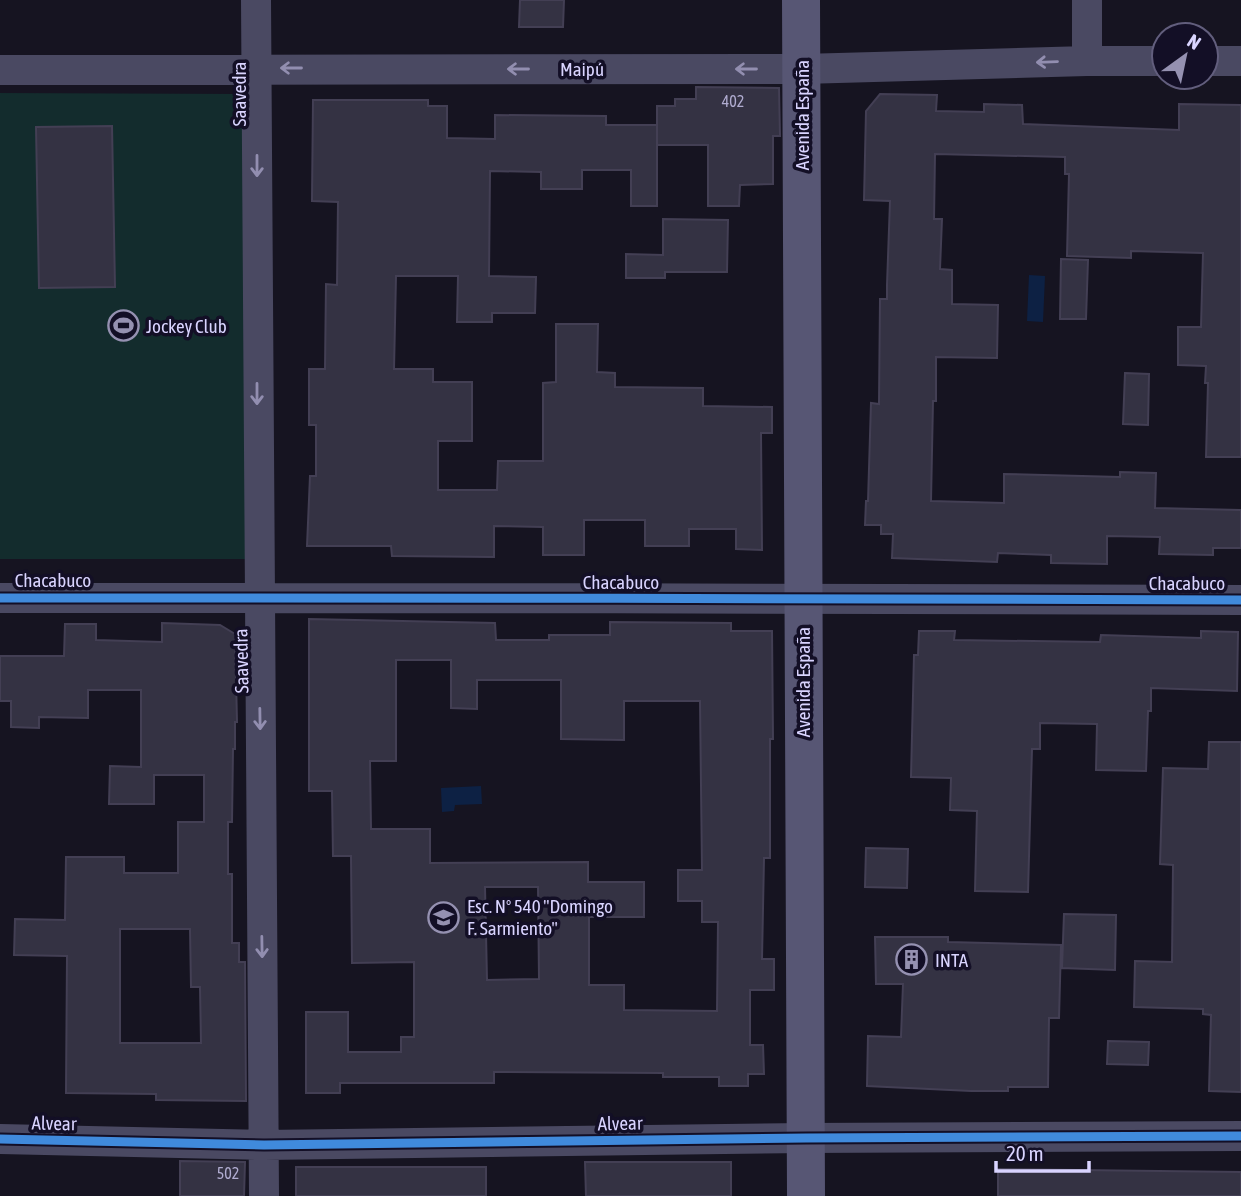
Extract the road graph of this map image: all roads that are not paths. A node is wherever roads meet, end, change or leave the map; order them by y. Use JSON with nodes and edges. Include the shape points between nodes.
{"nodes":[{"id":1,"x":256,"y":0,"type":"edge"},
{"id":2,"x":801,"y":0,"type":"edge"},
{"id":3,"x":1087,"y":0,"type":"edge"},
{"id":4,"x":1087,"y":61,"type":"junction"},
{"id":5,"x":1150,"y":61,"type":"edge"},
{"id":6,"x":1220,"y":61,"type":"edge"},
{"id":7,"x":1241,"y":61,"type":"edge"},
{"id":8,"x":256,"y":68,"type":"junction"},
{"id":9,"x":802,"y":69,"type":"junction"},
{"id":10,"x":0,"y":70,"type":"edge"},
{"id":11,"x":258,"y":596,"type":"junction"},
{"id":12,"x":0,"y":598,"type":"edge"},
{"id":13,"x":1241,"y":600,"type":"edge"},
{"id":14,"x":802,"y":601,"type":"junction"},
{"id":15,"x":1241,"y":1136,"type":"edge"},
{"id":16,"x":806,"y":1138,"type":"junction"},
{"id":17,"x":0,"y":1139,"type":"edge"},
{"id":18,"x":264,"y":1145,"type":"junction"},
{"id":19,"x":264,"y":1196,"type":"edge"},
{"id":20,"x":806,"y":1196,"type":"edge"}],
"edges":[{"from":1,"to":8,"type":"street","name":"Saavedra"},
{"from":2,"to":9,"type":"main road","name":"Avenida España"},
{"from":3,"to":4,"type":"street"},
{"from":4,"to":5,"type":"street","name":"Maipú"},
{"from":4,"to":9,"type":"street","name":"Maipú","one_way":true},
{"from":6,"to":7,"type":"street"},
{"from":9,"to":8,"type":"street","name":"Maipú","one_way":true},
{"from":8,"to":10,"type":"street","name":"Maipú"},
{"from":8,"to":11,"type":"street","name":"Saavedra","one_way":true},
{"from":9,"to":14,"type":"main road","name":"Avenida España"},
{"from":11,"to":12,"type":"street","name":"Chacabuco"},
{"from":11,"to":14,"type":"street","name":"Chacabuco"},
{"from":11,"to":18,"type":"street","name":"Saavedra","one_way":true},
{"from":13,"to":14,"type":"street","name":"Chacabuco"},
{"from":14,"to":16,"type":"main road","name":"Avenida España"},
{"from":15,"to":16,"type":"street","name":"Alvear"},
{"from":16,"to":18,"type":"street","name":"Alvear"},
{"from":16,"to":20,"type":"main road","name":"Avenida España"},
{"from":17,"to":18,"type":"street","name":"Alvear"},
{"from":18,"to":19,"type":"street","name":"Saavedra"}]}
